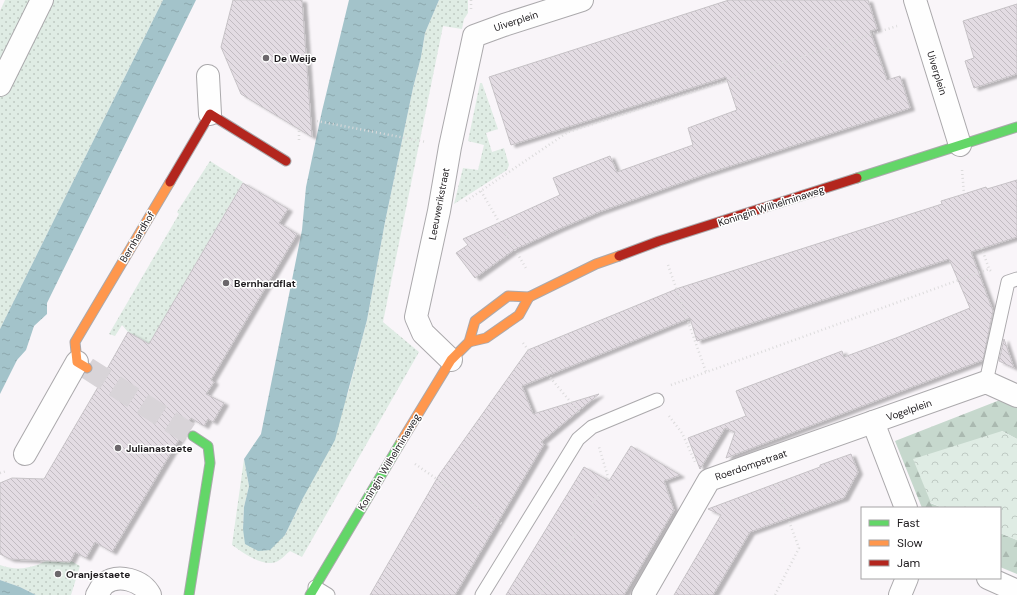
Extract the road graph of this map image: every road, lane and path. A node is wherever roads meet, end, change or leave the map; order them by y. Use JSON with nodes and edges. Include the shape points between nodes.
{"nodes":[{"id":1,"x":42,"y":0,"type":"edge"},
{"id":2,"x":582,"y":0,"type":"edge"},
{"id":3,"x":917,"y":9,"type":"edge"},
{"id":4,"x":474,"y":36,"type":"joint"},
{"id":5,"x":208,"y":76,"type":"dead end"},
{"id":6,"x":0,"y":85,"type":"edge"},
{"id":7,"x":210,"y":114,"type":"junction"},
{"id":8,"x":317,"y":121,"type":"dead end"},
{"id":9,"x":1017,"y":126,"type":"edge"},
{"id":10,"x":407,"y":138,"type":"dead end"},
{"id":11,"x":960,"y":145,"type":"junction"},
{"id":12,"x":286,"y":161,"type":"dead end"},
{"id":13,"x":481,"y":191,"type":"junction"},
{"id":14,"x":439,"y":211,"type":"junction"},
{"id":15,"x":975,"y":230,"type":"dead end"},
{"id":16,"x":659,"y":241,"type":"junction"},
{"id":17,"x":989,"y":269,"type":"junction"},
{"id":18,"x":1012,"y":281,"type":"edge"},
{"id":19,"x":540,"y":292,"type":"junction"},
{"id":20,"x":529,"y":297,"type":"junction"},
{"id":21,"x":470,"y":342,"type":"junction"},
{"id":22,"x":451,"y":360,"type":"junction"},
{"id":23,"x":82,"y":365,"type":"joint"},
{"id":24,"x":706,"y":372,"type":"junction"},
{"id":25,"x":986,"y":382,"type":"junction"},
{"id":26,"x":1017,"y":396,"type":"edge"},
{"id":27,"x":657,"y":400,"type":"junction"},
{"id":28,"x":873,"y":422,"type":"junction"},
{"id":29,"x":193,"y":436,"type":"tunnel mouth"},
{"id":30,"x":395,"y":451,"type":"junction"},
{"id":31,"x":25,"y":454,"type":"dead end"},
{"id":32,"x":766,"y":460,"type":"junction"},
{"id":33,"x":709,"y":480,"type":"junction"},
{"id":34,"x":906,"y":507,"type":"edge"},
{"id":35,"x":518,"y":535,"type":"junction"},
{"id":36,"x":561,"y":558,"type":"dead end"},
{"id":37,"x":907,"y":579,"type":"edge"},
{"id":38,"x":990,"y":579,"type":"edge"},
{"id":39,"x":1017,"y":590,"type":"edge"},
{"id":40,"x":313,"y":591,"type":"edge"},
{"id":41,"x":97,"y":595,"type":"edge"},
{"id":42,"x":150,"y":595,"type":"edge"},
{"id":43,"x":189,"y":595,"type":"edge"},
{"id":44,"x":328,"y":595,"type":"edge"},
{"id":45,"x":482,"y":595,"type":"edge"},
{"id":46,"x":540,"y":595,"type":"edge"},
{"id":47,"x":643,"y":595,"type":"edge"},
{"id":48,"x":775,"y":595,"type":"edge"},
{"id":49,"x":900,"y":595,"type":"edge"}],
"edges":[{"from":1,"to":6,"type":"street"},
{"from":2,"to":4,"type":"street","name":"Uiverplein"},
{"from":3,"to":11,"type":"street","name":"Uiverplein"},
{"from":3,"to":13,"type":"path","via":[[568,132]]},
{"from":4,"to":14,"type":"street","name":"Leeuwerikstraat"},
{"from":5,"to":7,"type":"street"},
{"from":7,"to":12,"type":"main road"},
{"from":7,"to":23,"type":"main road","name":"Bernhardhof","via":[[75,342]]},
{"from":8,"to":10,"type":"path"},
{"from":9,"to":11,"type":"main road","name":"Koningin Wilhelminaweg"},
{"from":11,"to":16,"type":"main road","name":"Koningin Wilhelminaweg"},
{"from":13,"to":14,"type":"path","via":[[461,205]]},
{"from":13,"to":19,"type":"path"},
{"from":14,"to":22,"type":"street","name":"Leeuwerikstraat","via":[[416,317],[423,333]]},
{"from":15,"to":17,"type":"path"},
{"from":16,"to":19,"type":"main road","name":"Koningin Wilhelminaweg","via":[[596,264]]},
{"from":16,"to":24,"type":"path"},
{"from":17,"to":18,"type":"path"},
{"from":17,"to":24,"type":"path"},
{"from":18,"to":25,"type":"lane"},
{"from":19,"to":20,"type":"main road","name":"Koningin Wilhelminaweg"},
{"from":20,"to":21,"type":"main road","name":"Koningin Wilhelminaweg","via":[[519,315],[486,338]]},
{"from":20,"to":21,"type":"main road","name":"Koningin Wilhelminaweg","via":[[508,296],[476,322]]},
{"from":21,"to":22,"type":"main road","name":"Koningin Wilhelminaweg"},
{"from":22,"to":30,"type":"main road","name":"Koningin Wilhelminaweg"},
{"from":23,"to":31,"type":"street","name":"Bernhardhof"},
{"from":24,"to":27,"type":"path","via":[[660,388]]},
{"from":25,"to":26,"type":"street"},
{"from":25,"to":28,"type":"street","name":"Vogelplein"},
{"from":27,"to":33,"type":"path","via":[[682,433],[700,475]]},
{"from":27,"to":35,"type":"lane","via":[[592,427],[578,439]]},
{"from":28,"to":32,"type":"street","name":"Roerdompstraat"},
{"from":28,"to":34,"type":"street","name":"Vogelplein"},
{"from":29,"to":43,"type":"main road","via":[[208,446],[210,463]]},
{"from":30,"to":35,"type":"path"},
{"from":30,"to":40,"type":"main road","name":"Koningin Wilhelminaweg"},
{"from":32,"to":33,"type":"street","name":"Roerdompstraat"},
{"from":32,"to":48,"type":"path","via":[[799,548]]},
{"from":33,"to":47,"type":"street","name":"Roerdompstraat"},
{"from":35,"to":45,"type":"lane"},
{"from":36,"to":46,"type":"path"},
{"from":37,"to":49,"type":"street"},
{"from":38,"to":39,"type":"street"},
{"from":40,"to":44,"type":"lane","name":"Koningin Wilhelminaweg"},
{"from":41,"to":42,"type":"street","via":[[103,585],[116,578],[132,580],[146,588]]}]}
